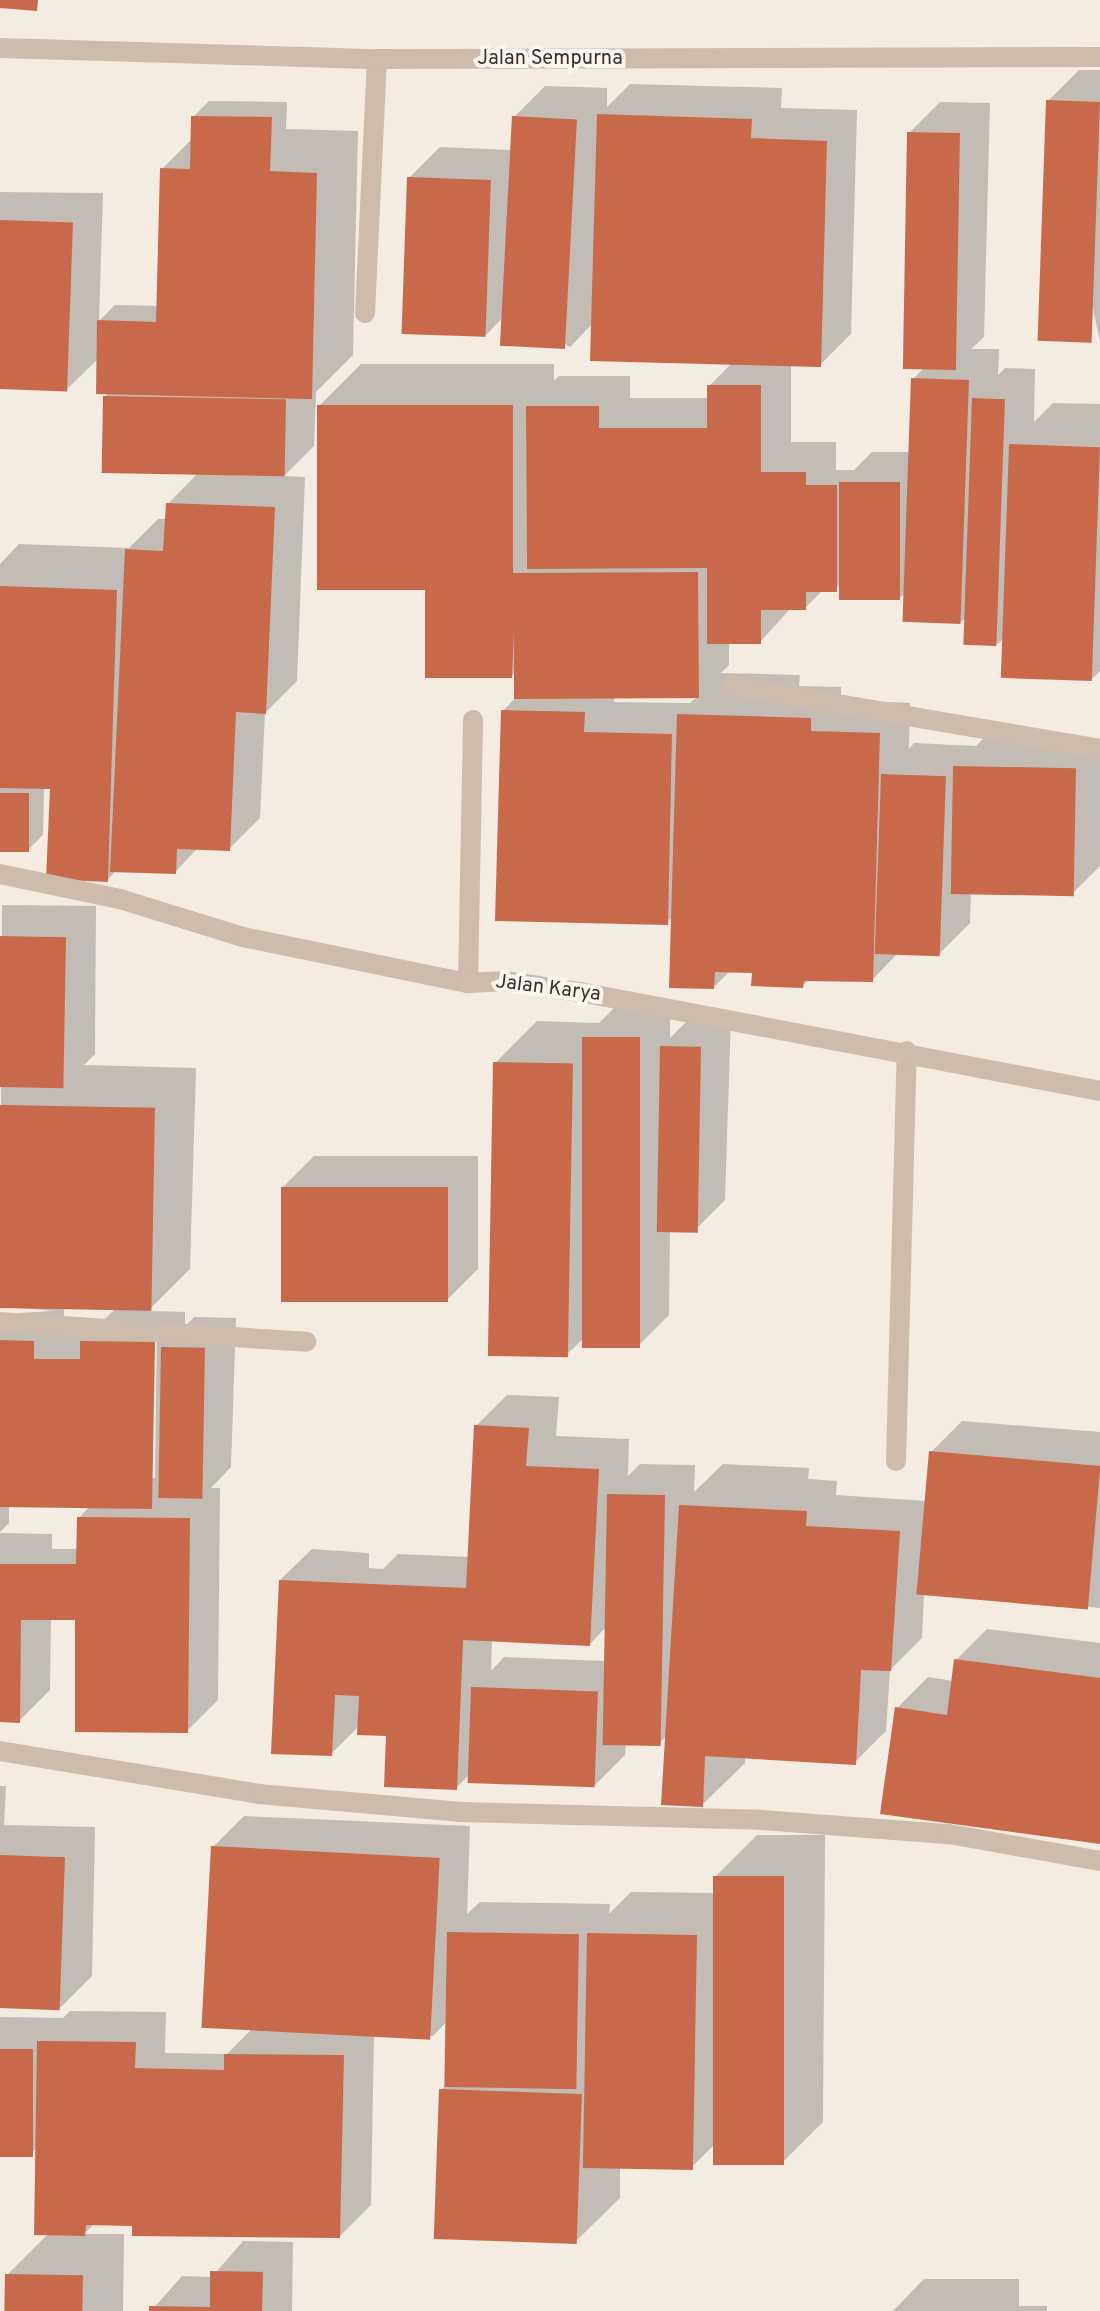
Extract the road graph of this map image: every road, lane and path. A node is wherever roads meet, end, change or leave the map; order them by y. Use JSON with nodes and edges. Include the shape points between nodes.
{"nodes":[{"id":1,"x":0,"y":48,"type":"edge"},
{"id":2,"x":1100,"y":57,"type":"edge"},
{"id":3,"x":377,"y":59,"type":"junction"},
{"id":4,"x":365,"y":313,"type":"dead end"},
{"id":5,"x":732,"y":686,"type":"dead end"},
{"id":6,"x":473,"y":720,"type":"dead end"},
{"id":7,"x":1100,"y":749,"type":"edge"},
{"id":8,"x":0,"y":874,"type":"edge"},
{"id":9,"x":468,"y":983,"type":"junction"},
{"id":10,"x":907,"y":1051,"type":"junction"},
{"id":11,"x":1100,"y":1091,"type":"edge"},
{"id":12,"x":0,"y":1322,"type":"edge"},
{"id":13,"x":306,"y":1342,"type":"dead end"},
{"id":14,"x":896,"y":1461,"type":"dead end"},
{"id":15,"x":0,"y":1751,"type":"edge"},
{"id":16,"x":1100,"y":1861,"type":"edge"}],
"edges":[{"from":1,"to":3,"type":"street","name":"Jalan Sempurna"},
{"from":2,"to":3,"type":"street","name":"Jalan Sempurna"},
{"from":3,"to":4,"type":"street"},
{"from":5,"to":7,"type":"street"},
{"from":6,"to":9,"type":"street"},
{"from":8,"to":9,"type":"street","name":"Jalan Karya","via":[[120,899],[243,937]]},
{"from":9,"to":10,"type":"street","name":"Jalan Karya","via":[[506,981],[580,992]]},
{"from":10,"to":11,"type":"street","name":"Jalan Karya"},
{"from":10,"to":14,"type":"street"},
{"from":12,"to":13,"type":"street"},
{"from":15,"to":16,"type":"street","via":[[259,1794],[461,1812],[761,1820],[949,1834]]}]}
